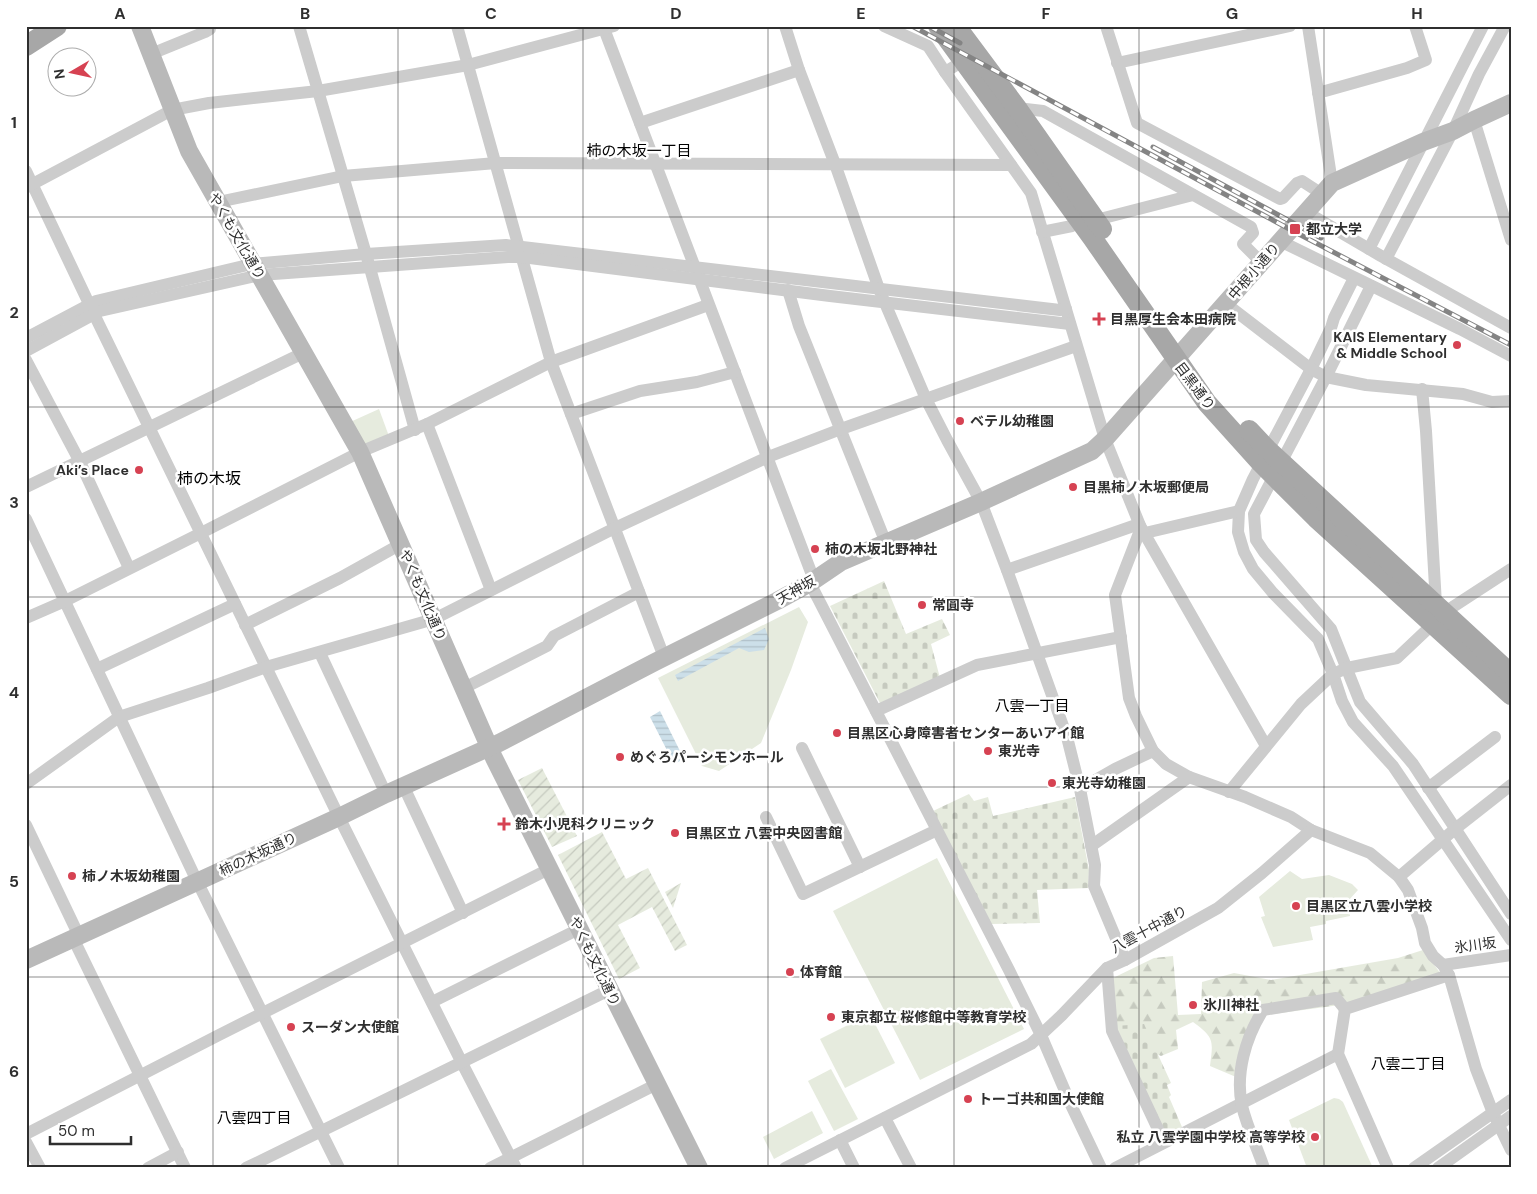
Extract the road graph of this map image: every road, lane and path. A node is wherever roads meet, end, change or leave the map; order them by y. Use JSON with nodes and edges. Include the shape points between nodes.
{"nodes":[{"id":1,"x":34,"y":26,"type":"edge"},
{"id":2,"x":57,"y":26,"type":"edge"},
{"id":3,"x":140,"y":26,"type":"edge"},
{"id":4,"x":210,"y":26,"type":"edge"},
{"id":5,"x":457,"y":26,"type":"edge"},
{"id":6,"x":784,"y":26,"type":"edge"},
{"id":7,"x":884,"y":26,"type":"edge"},
{"id":8,"x":938,"y":26,"type":"edge"},
{"id":9,"x":956,"y":26,"type":"edge"},
{"id":10,"x":1106,"y":26,"type":"edge"},
{"id":11,"x":1290,"y":26,"type":"edge"},
{"id":12,"x":1308,"y":26,"type":"edge"},
{"id":13,"x":1415,"y":26,"type":"edge"},
{"id":14,"x":1483,"y":26,"type":"edge"},
{"id":15,"x":1505,"y":26,"type":"edge"},
{"id":16,"x":608,"y":27,"type":"edge"},
{"id":17,"x":303,"y":28,"type":"edge"},
{"id":18,"x":26,"y":31,"type":"edge"},
{"id":19,"x":26,"y":46,"type":"edge"},
{"id":20,"x":151,"y":54,"type":"junction"},
{"id":21,"x":963,"y":61,"type":"junction"},
{"id":22,"x":1117,"y":63,"type":"junction"},
{"id":23,"x":468,"y":65,"type":"junction"},
{"id":24,"x":799,"y":70,"type":"junction"},
{"id":25,"x":945,"y":72,"type":"junction"},
{"id":26,"x":318,"y":91,"type":"junction"},
{"id":27,"x":1318,"y":93,"type":"junction"},
{"id":28,"x":1511,"y":103,"type":"edge"},
{"id":29,"x":1017,"y":108,"type":"junction"},
{"id":30,"x":172,"y":110,"type":"junction"},
{"id":31,"x":1474,"y":120,"type":"junction"},
{"id":32,"x":640,"y":123,"type":"junction"},
{"id":33,"x":1438,"y":137,"type":"junction"},
{"id":34,"x":496,"y":162,"type":"junction"},
{"id":35,"x":654,"y":163,"type":"junction"},
{"id":36,"x":1038,"y":163,"type":"junction"},
{"id":37,"x":835,"y":164,"type":"junction"},
{"id":38,"x":1015,"y":170,"type":"junction"},
{"id":39,"x":26,"y":171,"type":"edge"},
{"id":40,"x":343,"y":176,"type":"junction"},
{"id":41,"x":30,"y":186,"type":"edge"},
{"id":42,"x":1327,"y":188,"type":"junction"},
{"id":43,"x":1193,"y":195,"type":"junction"},
{"id":44,"x":218,"y":202,"type":"junction"},
{"id":45,"x":1306,"y":212,"type":"junction"},
{"id":46,"x":1088,"y":220,"type":"junction"},
{"id":47,"x":1042,"y":232,"type":"junction"},
{"id":48,"x":1511,"y":240,"type":"edge"},
{"id":49,"x":1280,"y":241,"type":"junction"},
{"id":50,"x":520,"y":252,"type":"junction"},
{"id":51,"x":1377,"y":254,"type":"junction"},
{"id":52,"x":1265,"y":258,"type":"junction"},
{"id":53,"x":367,"y":260,"type":"junction"},
{"id":54,"x":694,"y":267,"type":"junction"},
{"id":55,"x":256,"y":269,"type":"junction"},
{"id":56,"x":698,"y":280,"type":"junction"},
{"id":57,"x":1363,"y":282,"type":"junction"},
{"id":58,"x":879,"y":289,"type":"junction"},
{"id":59,"x":788,"y":290,"type":"junction"},
{"id":60,"x":885,"y":302,"type":"junction"},
{"id":61,"x":1225,"y":303,"type":"junction"},
{"id":62,"x":708,"y":306,"type":"junction"},
{"id":63,"x":92,"y":309,"type":"junction"},
{"id":64,"x":1066,"y":309,"type":"junction"},
{"id":65,"x":1070,"y":324,"type":"junction"},
{"id":66,"x":1511,"y":328,"type":"edge"},
{"id":67,"x":26,"y":338,"type":"edge"},
{"id":68,"x":1076,"y":346,"type":"junction"},
{"id":69,"x":26,"y":351,"type":"edge"},
{"id":70,"x":303,"y":354,"type":"junction"},
{"id":71,"x":1180,"y":355,"type":"junction"},
{"id":72,"x":1511,"y":356,"type":"edge"},
{"id":73,"x":26,"y":360,"type":"edge"},
{"id":74,"x":551,"y":362,"type":"junction"},
{"id":75,"x":1311,"y":369,"type":"junction"},
{"id":76,"x":735,"y":372,"type":"junction"},
{"id":77,"x":1326,"y":378,"type":"junction"},
{"id":78,"x":1422,"y":389,"type":"junction"},
{"id":79,"x":926,"y":399,"type":"junction"},
{"id":80,"x":1511,"y":401,"type":"edge"},
{"id":81,"x":571,"y":414,"type":"junction"},
{"id":82,"x":427,"y":424,"type":"junction"},
{"id":83,"x":841,"y":429,"type":"junction"},
{"id":84,"x":415,"y":430,"type":"junction"},
{"id":85,"x":144,"y":431,"type":"junction"},
{"id":86,"x":1105,"y":439,"type":"junction"},
{"id":87,"x":360,"y":452,"type":"junction"},
{"id":88,"x":768,"y":457,"type":"junction"},
{"id":89,"x":80,"y":462,"type":"junction"},
{"id":90,"x":1271,"y":462,"type":"junction"},
{"id":91,"x":26,"y":487,"type":"edge"},
{"id":92,"x":981,"y":502,"type":"junction"},
{"id":93,"x":1239,"y":511,"type":"junction"},
{"id":94,"x":26,"y":519,"type":"edge"},
{"id":95,"x":615,"y":528,"type":"junction"},
{"id":96,"x":1142,"y":528,"type":"junction"},
{"id":97,"x":201,"y":533,"type":"junction"},
{"id":98,"x":886,"y":543,"type":"junction"},
{"id":99,"x":402,"y":544,"type":"junction"},
{"id":100,"x":130,"y":568,"type":"junction"},
{"id":101,"x":1511,"y":569,"type":"edge"},
{"id":102,"x":1007,"y":570,"type":"junction"},
{"id":103,"x":812,"y":582,"type":"junction"},
{"id":104,"x":491,"y":590,"type":"junction"},
{"id":105,"x":640,"y":592,"type":"junction"},
{"id":106,"x":65,"y":601,"type":"junction"},
{"id":107,"x":235,"y":604,"type":"junction"},
{"id":108,"x":1438,"y":613,"type":"junction"},
{"id":109,"x":26,"y":618,"type":"edge"},
{"id":110,"x":434,"y":619,"type":"junction"},
{"id":111,"x":245,"y":625,"type":"junction"},
{"id":112,"x":1121,"y":637,"type":"junction"},
{"id":113,"x":320,"y":653,"type":"junction"},
{"id":114,"x":1037,"y":654,"type":"junction"},
{"id":115,"x":664,"y":657,"type":"junction"},
{"id":116,"x":266,"y":668,"type":"junction"},
{"id":117,"x":1347,"y":668,"type":"junction"},
{"id":118,"x":97,"y":669,"type":"junction"},
{"id":119,"x":1332,"y":674,"type":"junction"},
{"id":120,"x":1511,"y":674,"type":"edge"},
{"id":121,"x":464,"y":688,"type":"junction"},
{"id":122,"x":1511,"y":695,"type":"edge"},
{"id":123,"x":876,"y":711,"type":"junction"},
{"id":124,"x":119,"y":717,"type":"junction"},
{"id":125,"x":1496,"y":737,"type":"dead end"},
{"id":126,"x":1266,"y":746,"type":"junction"},
{"id":127,"x":489,"y":747,"type":"junction"},
{"id":128,"x":802,"y":748,"type":"dead end"},
{"id":129,"x":1153,"y":751,"type":"junction"},
{"id":130,"x":1189,"y":777,"type":"junction"},
{"id":131,"x":26,"y":784,"type":"edge"},
{"id":132,"x":403,"y":785,"type":"junction"},
{"id":133,"x":1511,"y":785,"type":"edge"},
{"id":134,"x":1428,"y":788,"type":"junction"},
{"id":135,"x":1080,"y":789,"type":"junction"},
{"id":136,"x":1229,"y":792,"type":"junction"},
{"id":137,"x":386,"y":794,"type":"junction"},
{"id":138,"x":338,"y":817,"type":"junction"},
{"id":139,"x":766,"y":818,"type":"dead end"},
{"id":140,"x":26,"y":825,"type":"edge"},
{"id":141,"x":1455,"y":829,"type":"junction"},
{"id":142,"x":937,"y":830,"type":"junction"},
{"id":143,"x":1311,"y":830,"type":"junction"},
{"id":144,"x":1443,"y":839,"type":"junction"},
{"id":145,"x":1091,"y":846,"type":"junction"},
{"id":146,"x":860,"y":867,"type":"junction"},
{"id":147,"x":549,"y":869,"type":"junction"},
{"id":148,"x":1399,"y":877,"type":"junction"},
{"id":149,"x":197,"y":882,"type":"junction"},
{"id":150,"x":463,"y":913,"type":"junction"},
{"id":151,"x":1511,"y":914,"type":"edge"},
{"id":152,"x":579,"y":929,"type":"junction"},
{"id":153,"x":76,"y":937,"type":"junction"},
{"id":154,"x":1511,"y":940,"type":"edge"},
{"id":155,"x":402,"y":944,"type":"junction"},
{"id":156,"x":1511,"y":955,"type":"edge"},
{"id":157,"x":26,"y":960,"type":"edge"},
{"id":158,"x":1125,"y":960,"type":"junction"},
{"id":159,"x":1107,"y":968,"type":"junction"},
{"id":160,"x":1446,"y":970,"type":"junction"},
{"id":161,"x":609,"y":990,"type":"junction"},
{"id":162,"x":432,"y":1002,"type":"junction"},
{"id":163,"x":1345,"y":1009,"type":"junction"},
{"id":164,"x":262,"y":1013,"type":"junction"},
{"id":165,"x":1041,"y":1036,"type":"junction"},
{"id":166,"x":1338,"y":1054,"type":"junction"},
{"id":167,"x":462,"y":1063,"type":"junction"},
{"id":168,"x":140,"y":1076,"type":"junction"},
{"id":169,"x":657,"y":1084,"type":"junction"},
{"id":170,"x":1511,"y":1100,"type":"edge"},
{"id":171,"x":1242,"y":1103,"type":"junction"},
{"id":172,"x":1493,"y":1113,"type":"junction"},
{"id":173,"x":1511,"y":1116,"type":"edge"},
{"id":174,"x":885,"y":1118,"type":"junction"},
{"id":175,"x":1500,"y":1124,"type":"junction"},
{"id":176,"x":321,"y":1131,"type":"junction"},
{"id":177,"x":26,"y":1134,"type":"edge"},
{"id":178,"x":840,"y":1140,"type":"junction"},
{"id":179,"x":26,"y":1142,"type":"edge"},
{"id":180,"x":1164,"y":1142,"type":"junction"},
{"id":181,"x":1511,"y":1150,"type":"edge"},
{"id":182,"x":178,"y":1152,"type":"junction"},
{"id":183,"x":514,"y":1163,"type":"edge"},
{"id":184,"x":40,"y":1168,"type":"edge"},
{"id":185,"x":148,"y":1168,"type":"edge"},
{"id":186,"x":185,"y":1168,"type":"edge"},
{"id":187,"x":246,"y":1168,"type":"edge"},
{"id":188,"x":339,"y":1168,"type":"edge"},
{"id":189,"x":490,"y":1168,"type":"edge"},
{"id":190,"x":699,"y":1168,"type":"edge"},
{"id":191,"x":785,"y":1168,"type":"edge"},
{"id":192,"x":854,"y":1168,"type":"edge"},
{"id":193,"x":911,"y":1168,"type":"edge"},
{"id":194,"x":1101,"y":1168,"type":"edge"},
{"id":195,"x":1114,"y":1168,"type":"edge"},
{"id":196,"x":1264,"y":1168,"type":"edge"},
{"id":197,"x":1388,"y":1168,"type":"edge"},
{"id":198,"x":1414,"y":1168,"type":"edge"},
{"id":199,"x":1438,"y":1168,"type":"edge"}],
"edges":[{"from":1,"to":18,"type":"main road"},
{"from":2,"to":19,"type":"main road"},
{"from":3,"to":20,"type":"street","name":"やくも文化通り"},
{"from":4,"to":20,"type":"street","via":[[210,30]]},
{"from":5,"to":23,"type":"street"},
{"from":6,"to":24,"type":"street"},
{"from":7,"to":25,"type":"street","via":[[928,46]]},
{"from":8,"to":21,"type":"main road","name":"目黒通り"},
{"from":9,"to":29,"type":"main road","name":"目黒通り"},
{"from":10,"to":22,"type":"street"},
{"from":11,"to":22,"type":"street"},
{"from":12,"to":27,"type":"street"},
{"from":13,"to":27,"type":"street","via":[[1426,60]]},
{"from":14,"to":33,"type":"street"},
{"from":15,"to":33,"type":"street","via":[[1479,74]]},
{"from":16,"to":23,"type":"street"},
{"from":16,"to":32,"type":"street"},
{"from":17,"to":26,"type":"street"},
{"from":20,"to":30,"type":"street","name":"やくも文化通り"},
{"from":21,"to":25,"type":"street"},
{"from":21,"to":36,"type":"main road","name":"目黒通り"},
{"from":22,"to":42,"type":"street","via":[[1137,123],[1280,199],[1302,181]]},
{"from":23,"to":26,"type":"street"},
{"from":23,"to":34,"type":"street"},
{"from":24,"to":32,"type":"street"},
{"from":24,"to":37,"type":"street"},
{"from":25,"to":38,"type":"street"},
{"from":26,"to":30,"type":"street"},
{"from":26,"to":40,"type":"street"},
{"from":27,"to":42,"type":"street"},
{"from":28,"to":31,"type":"street","name":"中根小通り"},
{"from":29,"to":43,"type":"street","via":[[1043,111]]},
{"from":29,"to":46,"type":"main road","name":"目黒通り"},
{"from":30,"to":41,"type":"street"},
{"from":30,"to":44,"type":"street","name":"やくも文化通り","via":[[188,151]]},
{"from":31,"to":33,"type":"street","name":"中根小通り"},
{"from":31,"to":48,"type":"street"},
{"from":32,"to":35,"type":"street"},
{"from":33,"to":42,"type":"street","name":"中根小通り"},
{"from":33,"to":51,"type":"street"},
{"from":33,"to":51,"type":"street"},
{"from":34,"to":35,"type":"street"},
{"from":34,"to":40,"type":"street"},
{"from":34,"to":50,"type":"street"},
{"from":35,"to":37,"type":"street"},
{"from":35,"to":54,"type":"street"},
{"from":36,"to":38,"type":"street"},
{"from":36,"to":46,"type":"main road","name":"目黒通り"},
{"from":37,"to":38,"type":"street"},
{"from":37,"to":58,"type":"street"},
{"from":38,"to":47,"type":"street","via":[[1030,193]]},
{"from":39,"to":41,"type":"street"},
{"from":40,"to":44,"type":"street"},
{"from":40,"to":53,"type":"street"},
{"from":41,"to":63,"type":"street"},
{"from":42,"to":45,"type":"street","name":"中根小通り"},
{"from":43,"to":46,"type":"street"},
{"from":43,"to":52,"type":"street","via":[[1251,227],[1252,233],[1243,244],[1256,257]]},
{"from":44,"to":55,"type":"street","name":"やくも文化通り"},
{"from":45,"to":49,"type":"street","name":"中根小通り"},
{"from":45,"to":51,"type":"street"},
{"from":46,"to":47,"type":"street"},
{"from":46,"to":71,"type":"main road","name":"目黒通り"},
{"from":47,"to":64,"type":"street"},
{"from":49,"to":52,"type":"street","name":"中根小通り"},
{"from":49,"to":57,"type":"street"},
{"from":50,"to":53,"type":"street"},
{"from":50,"to":54,"type":"street"},
{"from":50,"to":56,"type":"street"},
{"from":50,"to":74,"type":"street"},
{"from":51,"to":66,"type":"street"},
{"from":52,"to":61,"type":"street","name":"中根小通り"},
{"from":53,"to":55,"type":"street"},
{"from":53,"to":84,"type":"street"},
{"from":54,"to":56,"type":"street"},
{"from":54,"to":58,"type":"street"},
{"from":55,"to":63,"type":"street","via":[[100,311]]},
{"from":55,"to":70,"type":"street","name":"やくも文化通り"},
{"from":56,"to":59,"type":"street"},
{"from":56,"to":62,"type":"street"},
{"from":57,"to":72,"type":"street"},
{"from":57,"to":75,"type":"street","via":[[1334,318]]},
{"from":57,"to":77,"type":"street"},
{"from":58,"to":60,"type":"street"},
{"from":58,"to":64,"type":"street"},
{"from":59,"to":60,"type":"street"},
{"from":59,"to":83,"type":"street","via":[[799,326]]},
{"from":60,"to":65,"type":"street"},
{"from":60,"to":79,"type":"street"},
{"from":61,"to":71,"type":"street","name":"中根小通り"},
{"from":61,"to":75,"type":"street"},
{"from":62,"to":74,"type":"street"},
{"from":62,"to":76,"type":"street"},
{"from":63,"to":67,"type":"street"},
{"from":63,"to":69,"type":"street"},
{"from":63,"to":85,"type":"street"},
{"from":64,"to":65,"type":"street"},
{"from":65,"to":68,"type":"street"},
{"from":68,"to":79,"type":"street"},
{"from":68,"to":86,"type":"street"},
{"from":70,"to":85,"type":"street"},
{"from":70,"to":87,"type":"street","name":"やくも文化通り"},
{"from":71,"to":86,"type":"street"},
{"from":71,"to":90,"type":"main road","name":"目黒通り","via":[[1206,403]]},
{"from":73,"to":89,"type":"street"},
{"from":74,"to":81,"type":"street"},
{"from":74,"to":82,"type":"street"},
{"from":75,"to":77,"type":"street"},
{"from":75,"to":90,"type":"street"},
{"from":76,"to":81,"type":"street","via":[[640,391]]},
{"from":76,"to":88,"type":"street"},
{"from":77,"to":78,"type":"street"},
{"from":77,"to":90,"type":"street"},
{"from":78,"to":80,"type":"street","via":[[1464,394],[1492,402]]},
{"from":78,"to":108,"type":"street"},
{"from":79,"to":83,"type":"street"},
{"from":79,"to":92,"type":"street"},
{"from":81,"to":95,"type":"street"},
{"from":82,"to":84,"type":"street"},
{"from":82,"to":104,"type":"street"},
{"from":83,"to":88,"type":"street"},
{"from":83,"to":98,"type":"street"},
{"from":84,"to":87,"type":"street"},
{"from":85,"to":89,"type":"street"},
{"from":85,"to":97,"type":"street"},
{"from":86,"to":92,"type":"street","name":"天神坂","via":[[1092,450]]},
{"from":86,"to":96,"type":"street"},
{"from":87,"to":97,"type":"street"},
{"from":87,"to":99,"type":"street","name":"やくも文化通り"},
{"from":88,"to":95,"type":"street"},
{"from":88,"to":103,"type":"street"},
{"from":89,"to":91,"type":"street"},
{"from":89,"to":100,"type":"street"},
{"from":90,"to":93,"type":"street"},
{"from":90,"to":108,"type":"main road","name":"目黒通り","via":[[1316,518]]},
{"from":90,"to":117,"type":"street","via":[[1254,514],[1256,540],[1331,629]]},
{"from":92,"to":98,"type":"street","name":"天神坂"},
{"from":92,"to":102,"type":"street"},
{"from":93,"to":96,"type":"street"},
{"from":93,"to":119,"type":"street","via":[[1238,532],[1253,568],[1318,639]]},
{"from":94,"to":106,"type":"street"},
{"from":95,"to":104,"type":"street"},
{"from":95,"to":105,"type":"street"},
{"from":96,"to":102,"type":"street"},
{"from":96,"to":112,"type":"street","via":[[1115,595]]},
{"from":96,"to":126,"type":"street"},
{"from":97,"to":100,"type":"street"},
{"from":97,"to":107,"type":"street"},
{"from":98,"to":103,"type":"street","name":"天神坂","via":[[841,562]]},
{"from":99,"to":110,"type":"street","name":"やくも文化通り"},
{"from":99,"to":111,"type":"street"},
{"from":100,"to":106,"type":"street"},
{"from":101,"to":108,"type":"street"},
{"from":102,"to":114,"type":"street"},
{"from":103,"to":115,"type":"street","name":"天神坂"},
{"from":103,"to":123,"type":"street"},
{"from":104,"to":110,"type":"street"},
{"from":105,"to":115,"type":"street"},
{"from":105,"to":121,"type":"street","via":[[554,636],[547,646]]},
{"from":106,"to":109,"type":"street"},
{"from":106,"to":118,"type":"street"},
{"from":107,"to":111,"type":"street"},
{"from":107,"to":118,"type":"street"},
{"from":108,"to":117,"type":"street","via":[[1397,658]]},
{"from":108,"to":120,"type":"main road","name":"目黒通り"},
{"from":108,"to":122,"type":"main road","name":"目黒通り"},
{"from":110,"to":113,"type":"street"},
{"from":110,"to":121,"type":"street","name":"やくも文化通り"},
{"from":111,"to":116,"type":"street"},
{"from":112,"to":114,"type":"street"},
{"from":112,"to":129,"type":"street","via":[[1129,698]]},
{"from":113,"to":116,"type":"street"},
{"from":113,"to":137,"type":"street"},
{"from":114,"to":123,"type":"street","via":[[977,665]]},
{"from":114,"to":135,"type":"street","via":[[1067,737]]},
{"from":115,"to":127,"type":"street","name":"天神坂"},
{"from":116,"to":124,"type":"street"},
{"from":116,"to":138,"type":"street"},
{"from":117,"to":119,"type":"street"},
{"from":117,"to":134,"type":"street","via":[[1360,702],[1413,764]]},
{"from":118,"to":124,"type":"street"},
{"from":119,"to":126,"type":"street","via":[[1301,704]]},
{"from":119,"to":144,"type":"street","via":[[1353,722],[1393,766]]},
{"from":121,"to":127,"type":"street","name":"やくも文化通り"},
{"from":123,"to":142,"type":"street"},
{"from":124,"to":131,"type":"street"},
{"from":124,"to":149,"type":"street"},
{"from":125,"to":134,"type":"street"},
{"from":126,"to":136,"type":"street"},
{"from":127,"to":132,"type":"street","name":"柿の木坂通り"},
{"from":127,"to":147,"type":"street","name":"やくも文化通り"},
{"from":128,"to":146,"type":"street"},
{"from":129,"to":130,"type":"street","via":[[1166,764]]},
{"from":129,"to":135,"type":"street"},
{"from":130,"to":136,"type":"street"},
{"from":130,"to":145,"type":"street"},
{"from":132,"to":137,"type":"street","name":"柿の木坂通り"},
{"from":132,"to":150,"type":"street"},
{"from":133,"to":141,"type":"street"},
{"from":134,"to":141,"type":"street"},
{"from":135,"to":145,"type":"street"},
{"from":136,"to":143,"type":"street","via":[[1291,817]]},
{"from":137,"to":138,"type":"street","name":"柿の木坂通り"},
{"from":138,"to":149,"type":"street","name":"柿の木坂通り"},
{"from":138,"to":155,"type":"street"},
{"from":139,"to":146,"type":"street","via":[[804,894]]},
{"from":140,"to":153,"type":"street"},
{"from":141,"to":144,"type":"street"},
{"from":141,"to":151,"type":"street"},
{"from":142,"to":146,"type":"street"},
{"from":142,"to":165,"type":"street"},
{"from":143,"to":148,"type":"street","via":[[1370,853]]},
{"from":143,"to":158,"type":"street","name":"八雲十中通り","via":[[1218,908]]},
{"from":144,"to":148,"type":"street"},
{"from":144,"to":154,"type":"street"},
{"from":145,"to":158,"type":"street","via":[[1095,864],[1094,886]]},
{"from":147,"to":150,"type":"street"},
{"from":147,"to":152,"type":"street","name":"やくも文化通り"},
{"from":148,"to":160,"type":"street","via":[[1408,890],[1425,943]]},
{"from":149,"to":153,"type":"street","name":"柿の木坂通り"},
{"from":149,"to":164,"type":"street"},
{"from":150,"to":155,"type":"street"},
{"from":152,"to":161,"type":"street","name":"やくも文化通り"},
{"from":152,"to":162,"type":"street"},
{"from":153,"to":157,"type":"street","name":"柿の木坂通り"},
{"from":153,"to":168,"type":"street"},
{"from":155,"to":162,"type":"street"},
{"from":155,"to":164,"type":"street"},
{"from":156,"to":160,"type":"street","name":"氷川坂"},
{"from":158,"to":159,"type":"street","name":"八雲十中通り"},
{"from":159,"to":165,"type":"street","name":"八雲十中通り"},
{"from":159,"to":180,"type":"street","via":[[1112,1031]]},
{"from":160,"to":163,"type":"street","name":"氷川坂"},
{"from":160,"to":172,"type":"street"},
{"from":161,"to":167,"type":"street"},
{"from":161,"to":169,"type":"street","name":"やくも文化通り"},
{"from":162,"to":167,"type":"street"},
{"from":163,"to":166,"type":"street"},
{"from":163,"to":171,"type":"street","via":[[1336,998],[1263,1010],[1253,1025],[1243,1056]]},
{"from":164,"to":168,"type":"street"},
{"from":164,"to":176,"type":"street"},
{"from":165,"to":174,"type":"street","name":"八雲十中通り"},
{"from":165,"to":194,"type":"street"},
{"from":166,"to":171,"type":"street"},
{"from":166,"to":197,"type":"street"},
{"from":167,"to":176,"type":"street"},
{"from":167,"to":183,"type":"street"},
{"from":168,"to":177,"type":"street"},
{"from":168,"to":182,"type":"street"},
{"from":169,"to":183,"type":"street"},
{"from":169,"to":190,"type":"street","name":"やくも文化通り"},
{"from":170,"to":172,"type":"street"},
{"from":171,"to":180,"type":"street"},
{"from":171,"to":196,"type":"street"},
{"from":172,"to":175,"type":"street"},
{"from":172,"to":198,"type":"street"},
{"from":173,"to":175,"type":"street"},
{"from":174,"to":178,"type":"street","name":"八雲十中通り"},
{"from":174,"to":193,"type":"street"},
{"from":175,"to":181,"type":"street"},
{"from":175,"to":199,"type":"street"},
{"from":176,"to":187,"type":"street"},
{"from":176,"to":188,"type":"street"},
{"from":178,"to":191,"type":"street","name":"八雲十中通り"},
{"from":178,"to":192,"type":"street"},
{"from":179,"to":184,"type":"street"},
{"from":180,"to":195,"type":"street"},
{"from":182,"to":185,"type":"street"},
{"from":182,"to":186,"type":"street"},
{"from":183,"to":189,"type":"street"}]}
